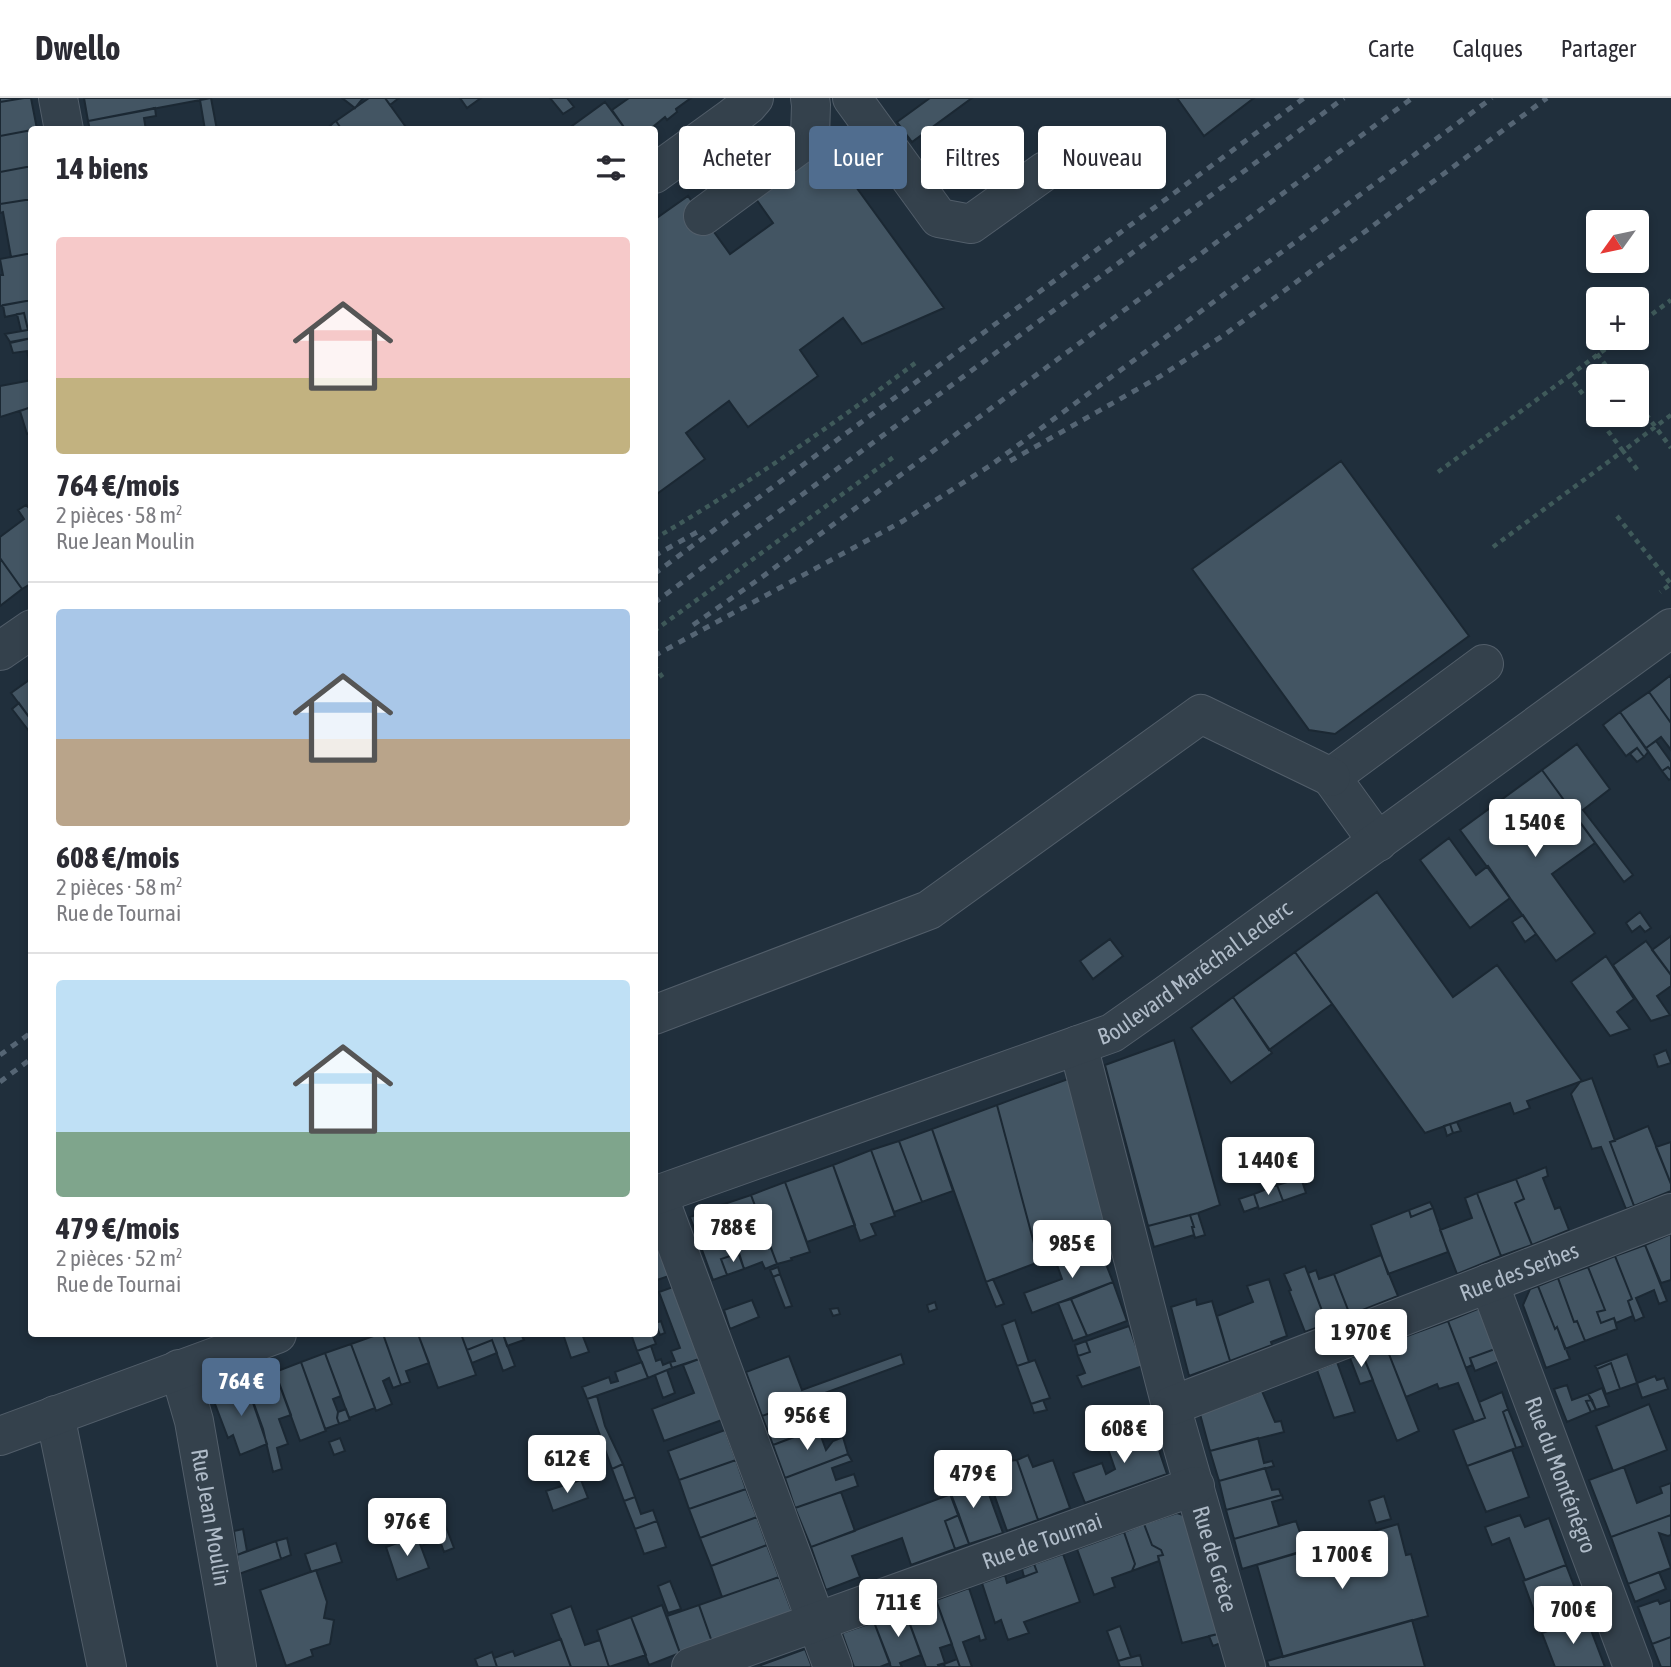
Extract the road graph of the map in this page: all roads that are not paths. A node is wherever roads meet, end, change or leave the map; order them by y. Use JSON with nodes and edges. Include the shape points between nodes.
{"nodes":[{"id":1,"x":58,"y":98,"type":"edge"},
{"id":2,"x":754,"y":98,"type":"edge"},
{"id":3,"x":810,"y":98,"type":"edge"},
{"id":4,"x":852,"y":98,"type":"edge"},
{"id":5,"x":63,"y":126,"type":"edge"},
{"id":6,"x":658,"y":171,"type":"edge"},
{"id":7,"x":1038,"y":176,"type":"edge"},
{"id":8,"x":703,"y":216,"type":"dead end"},
{"id":9,"x":1671,"y":628,"type":"edge"},
{"id":10,"x":28,"y":632,"type":"edge"},
{"id":11,"x":0,"y":651,"type":"edge"},
{"id":12,"x":1484,"y":664,"type":"dead end"},
{"id":13,"x":1331,"y":777,"type":"junction"},
{"id":14,"x":1378,"y":842,"type":"junction"},
{"id":15,"x":658,"y":1013,"type":"edge"},
{"id":16,"x":1078,"y":1045,"type":"junction"},
{"id":17,"x":658,"y":1195,"type":"edge"},
{"id":18,"x":658,"y":1201,"type":"edge"},
{"id":19,"x":1671,"y":1213,"type":"edge"},
{"id":20,"x":1489,"y":1283,"type":"junction"},
{"id":21,"x":269,"y":1337,"type":"edge"},
{"id":22,"x":179,"y":1369,"type":"junction"},
{"id":23,"x":1171,"y":1406,"type":"junction"},
{"id":24,"x":55,"y":1415,"type":"junction"},
{"id":25,"x":0,"y":1436,"type":"edge"},
{"id":26,"x":1195,"y":1486,"type":"junction"},
{"id":27,"x":816,"y":1621,"type":"junction"},
{"id":28,"x":107,"y":1667,"type":"edge"},
{"id":29,"x":237,"y":1667,"type":"edge"},
{"id":30,"x":691,"y":1667,"type":"edge"},
{"id":31,"x":833,"y":1667,"type":"edge"},
{"id":32,"x":1245,"y":1667,"type":"edge"},
{"id":33,"x":1633,"y":1667,"type":"edge"}],
"edges":[{"from":1,"to":5,"type":"street"},
{"from":2,"to":6,"type":"street"},
{"from":3,"to":8,"type":"street","via":[[810,137]]},
{"from":4,"to":7,"type":"street","via":[[939,218],[971,224]]},
{"from":9,"to":14,"type":"street","name":"Boulevard Maréchal Leclerc"},
{"from":10,"to":11,"type":"street"},
{"from":12,"to":13,"type":"street"},
{"from":13,"to":14,"type":"street"},
{"from":13,"to":15,"type":"street","via":[[1201,714],[929,909]]},
{"from":14,"to":16,"type":"street","name":"Boulevard Maréchal Leclerc","via":[[1112,1033]]},
{"from":16,"to":17,"type":"street","name":"Boulevard Maréchal Leclerc"},
{"from":16,"to":23,"type":"street","name":"Rue de Grèce"},
{"from":18,"to":27,"type":"street"},
{"from":19,"to":20,"type":"street","name":"Rue des Serbes"},
{"from":20,"to":23,"type":"street","name":"Rue des Serbes"},
{"from":20,"to":33,"type":"street","name":"Rue du Monténégro"},
{"from":21,"to":22,"type":"street"},
{"from":22,"to":24,"type":"street"},
{"from":22,"to":29,"type":"street","name":"Rue Jean Moulin","via":[[194,1421]]},
{"from":23,"to":26,"type":"street","name":"Rue de Grèce"},
{"from":24,"to":25,"type":"street"},
{"from":24,"to":28,"type":"street"},
{"from":26,"to":27,"type":"street","name":"Rue de Tournai"},
{"from":26,"to":32,"type":"street","name":"Rue de Grèce"},
{"from":27,"to":30,"type":"street","name":"Rue de Tournai"},
{"from":27,"to":31,"type":"street"}]}
